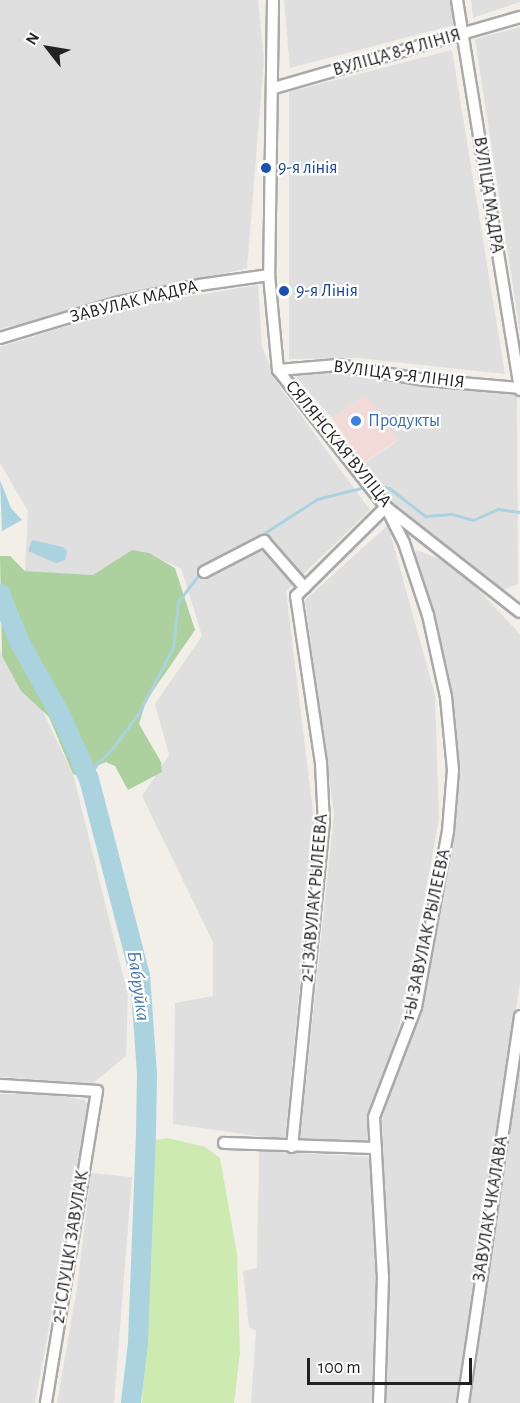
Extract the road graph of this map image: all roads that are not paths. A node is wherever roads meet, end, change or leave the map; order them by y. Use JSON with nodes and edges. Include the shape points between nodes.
{"nodes":[{"id":1,"x":273,"y":0,"type":"edge"},
{"id":2,"x":457,"y":0,"type":"edge"},
{"id":3,"x":520,"y":17,"type":"edge"},
{"id":4,"x":462,"y":34,"type":"junction"},
{"id":5,"x":274,"y":88,"type":"junction"},
{"id":6,"x":269,"y":275,"type":"junction"},
{"id":7,"x":0,"y":338,"type":"edge"},
{"id":8,"x":278,"y":370,"type":"junction"},
{"id":9,"x":520,"y":389,"type":"edge"},
{"id":10,"x":386,"y":507,"type":"junction"},
{"id":11,"x":204,"y":572,"type":"dead end"},
{"id":12,"x":305,"y":588,"type":"junction"},
{"id":13,"x":520,"y":611,"type":"edge"},
{"id":14,"x":520,"y":1016,"type":"edge"},
{"id":15,"x":0,"y":1084,"type":"edge"},
{"id":16,"x":224,"y":1143,"type":"dead end"},
{"id":17,"x":292,"y":1147,"type":"junction"},
{"id":18,"x":376,"y":1148,"type":"junction"},
{"id":19,"x":46,"y":1403,"type":"edge"},
{"id":20,"x":379,"y":1403,"type":"edge"},
{"id":21,"x":463,"y":1403,"type":"edge"}],
"edges":[{"from":1,"to":5,"type":"street","name":"СЯЛЯНСКАЯ ВУЛІЦА"},
{"from":2,"to":4,"type":"street","name":"ВУЛІЦА МАДРА"},
{"from":3,"to":4,"type":"street","name":"ВУЛІЦА 8-Я ЛІНІЯ"},
{"from":4,"to":5,"type":"street","name":"ВУЛІЦА 8-Я ЛІНІЯ"},
{"from":4,"to":9,"type":"street","name":"ВУЛІЦА МАДРА"},
{"from":5,"to":6,"type":"street","name":"СЯЛЯНСКАЯ ВУЛІЦА"},
{"from":6,"to":7,"type":"street","name":"ЗАВУЛАК МАДРА","via":[[116,303]]},
{"from":6,"to":8,"type":"street","name":"СЯЛЯНСКАЯ ВУЛІЦА"},
{"from":8,"to":9,"type":"street","name":"ВУЛІЦА 9-Я ЛІНІЯ","via":[[338,365],[425,380]]},
{"from":8,"to":10,"type":"street","name":"СЯЛЯНСКАЯ ВУЛІЦА"},
{"from":10,"to":12,"type":"street"},
{"from":10,"to":13,"type":"street","name":"СЯЛЯНСКАЯ ВУЛІЦА"},
{"from":10,"to":18,"type":"street","name":"1-Ы ЗАВУЛАК РЫЛЕЕВА","via":[[404,543],[428,615],[446,697],[453,770],[448,831],[416,1007],[374,1117]]},
{"from":11,"to":12,"type":"street","via":[[264,541]]},
{"from":12,"to":17,"type":"street","name":"2-І ЗАВУЛАК РЫЛЕЕВА","via":[[296,596],[321,763],[324,823]]},
{"from":14,"to":21,"type":"street","name":"ЗАВУЛАК ЧКАЛАВА"},
{"from":15,"to":19,"type":"street","name":"2-І СЛУЦКІ ЗАВУЛАК","via":[[96,1091]]},
{"from":16,"to":17,"type":"street"},
{"from":17,"to":18,"type":"street"},
{"from":18,"to":20,"type":"street","name":"1-Ы ЗАВУЛАК РЫЛЕЕВА","via":[[383,1277]]}]}
